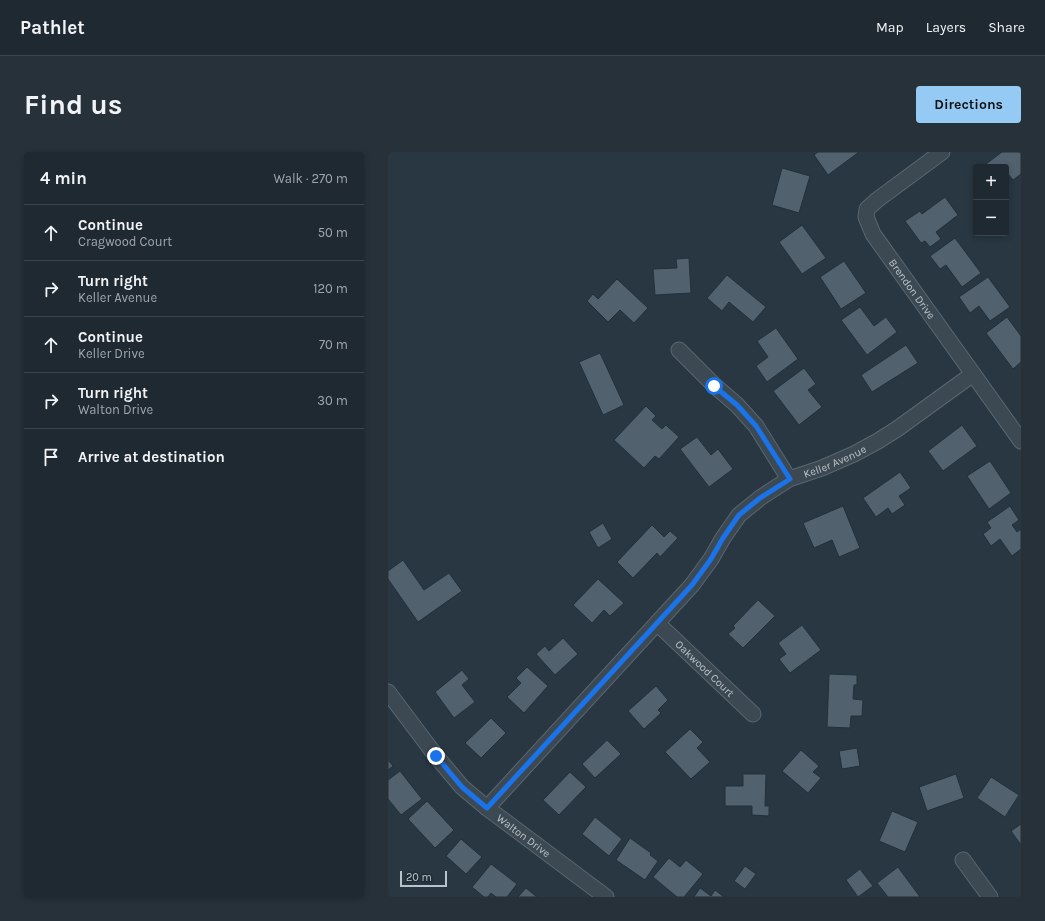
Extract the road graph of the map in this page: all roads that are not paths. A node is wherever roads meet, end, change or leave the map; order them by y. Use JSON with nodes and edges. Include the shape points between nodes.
{"nodes":[{"id":1,"x":942,"y":152,"type":"edge"},
{"id":2,"x":678,"y":350,"type":"dead end"},
{"id":3,"x":973,"y":374,"type":"junction"},
{"id":4,"x":1021,"y":442,"type":"edge"},
{"id":5,"x":790,"y":479,"type":"junction"},
{"id":6,"x":657,"y":623,"type":"junction"},
{"id":7,"x":388,"y":692,"type":"edge"},
{"id":8,"x":753,"y":714,"type":"dead end"},
{"id":9,"x":487,"y":808,"type":"junction"},
{"id":10,"x":963,"y":860,"type":"dead end"},
{"id":11,"x":606,"y":897,"type":"edge"},
{"id":12,"x":990,"y":897,"type":"edge"}],
"edges":[{"from":1,"to":3,"type":"street","name":"Brendon Drive","via":[[877,200],[867,209],[866,217],[873,234]]},
{"from":2,"to":5,"type":"street","via":[[756,426]]},
{"from":3,"to":4,"type":"street","name":"Brendon Drive"},
{"from":3,"to":5,"type":"street","name":"Keller Avenue","via":[[878,441],[822,468]]},
{"from":5,"to":6,"type":"street","name":"Keller Avenue","via":[[739,515],[692,585]]},
{"from":6,"to":8,"type":"street","name":"Oakwood Court"},
{"from":6,"to":9,"type":"street","name":"Keller Avenue"},
{"from":7,"to":9,"type":"street","name":"Walton Drive","via":[[462,787]]},
{"from":9,"to":11,"type":"street","name":"Walton Drive"},
{"from":10,"to":12,"type":"street"}]}
